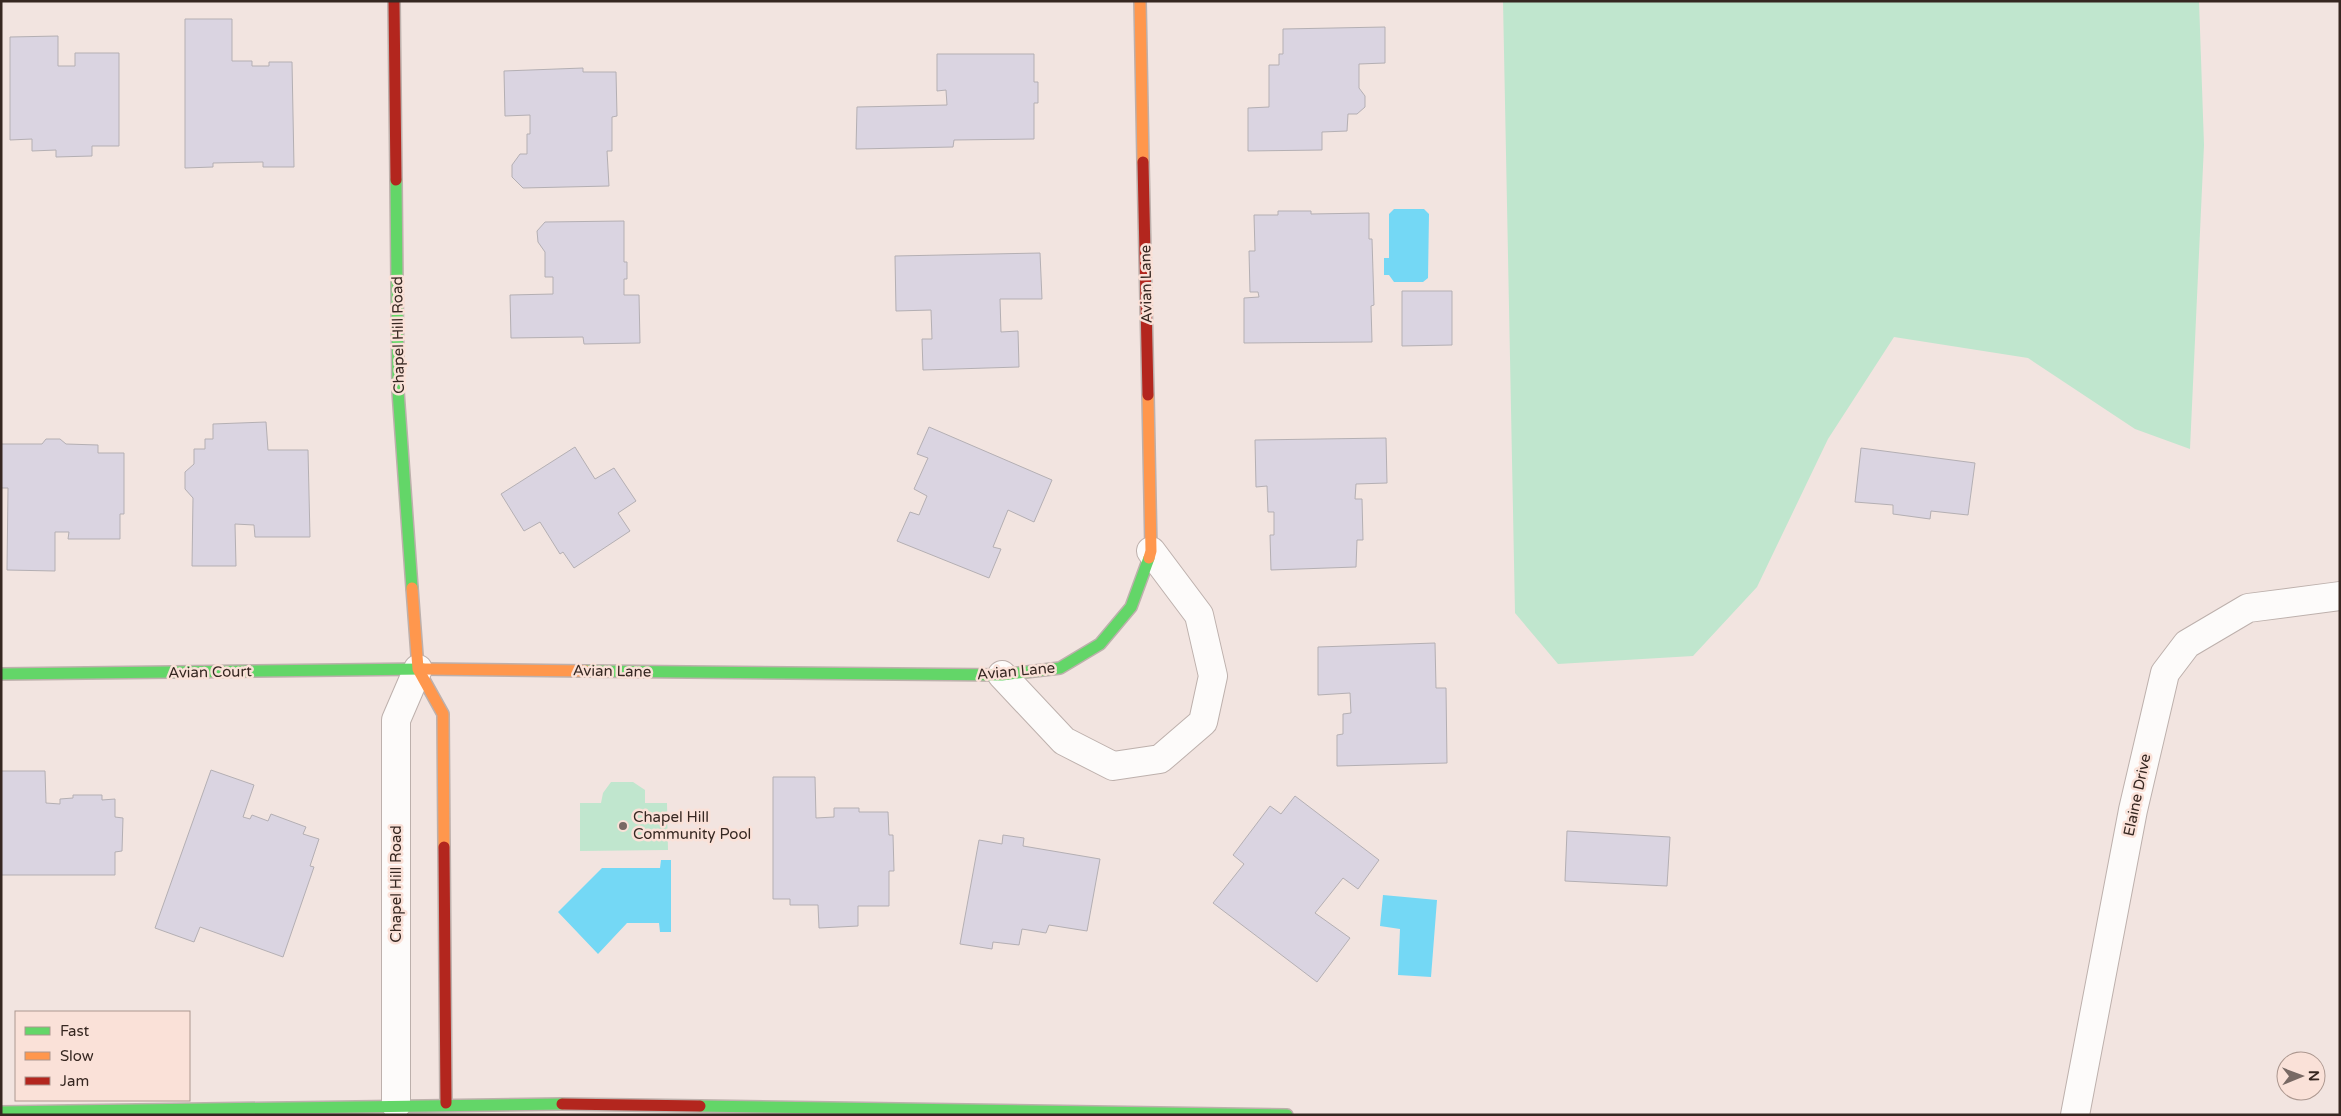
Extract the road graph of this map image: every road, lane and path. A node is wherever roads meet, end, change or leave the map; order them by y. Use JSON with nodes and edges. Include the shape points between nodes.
{"nodes":[{"id":1,"x":394,"y":1,"type":"edge"},
{"id":2,"x":1140,"y":1,"type":"edge"},
{"id":3,"x":1151,"y":552,"type":"junction"},
{"id":4,"x":2340,"y":596,"type":"edge"},
{"id":5,"x":418,"y":669,"type":"junction"},
{"id":6,"x":1,"y":674,"type":"edge"},
{"id":7,"x":1002,"y":676,"type":"junction"},
{"id":8,"x":446,"y":1103,"type":"junction"},
{"id":9,"x":396,"y":1105,"type":"junction"},
{"id":10,"x":1,"y":1112,"type":"edge"},
{"id":11,"x":1287,"y":1115,"type":"edge"},
{"id":12,"x":2075,"y":1115,"type":"edge"}],
"edges":[{"from":1,"to":5,"type":"street","name":"Chapel Hill Road","via":[[398,391]]},
{"from":2,"to":3,"type":"street","name":"Avian Lane"},
{"from":3,"to":7,"type":"street","name":"Avian Lane","via":[[1131,607],[1100,644],[1060,668]]},
{"from":3,"to":7,"type":"street","via":[[1199,615],[1213,676],[1203,722],[1160,759],[1112,766],[1064,741]]},
{"from":4,"to":12,"type":"street","name":"Elaine Drive","via":[[2248,608],[2187,644],[2165,673],[2133,810]]},
{"from":5,"to":6,"type":"street","name":"Avian Court"},
{"from":5,"to":7,"type":"street","name":"Avian Lane"},
{"from":5,"to":8,"type":"street","name":"Chapel Hill Road","via":[[443,714]]},
{"from":5,"to":9,"type":"street","name":"Chapel Hill Road","via":[[396,720]]},
{"from":8,"to":9,"type":"street"},
{"from":8,"to":11,"type":"street"},
{"from":9,"to":10,"type":"street"}]}
